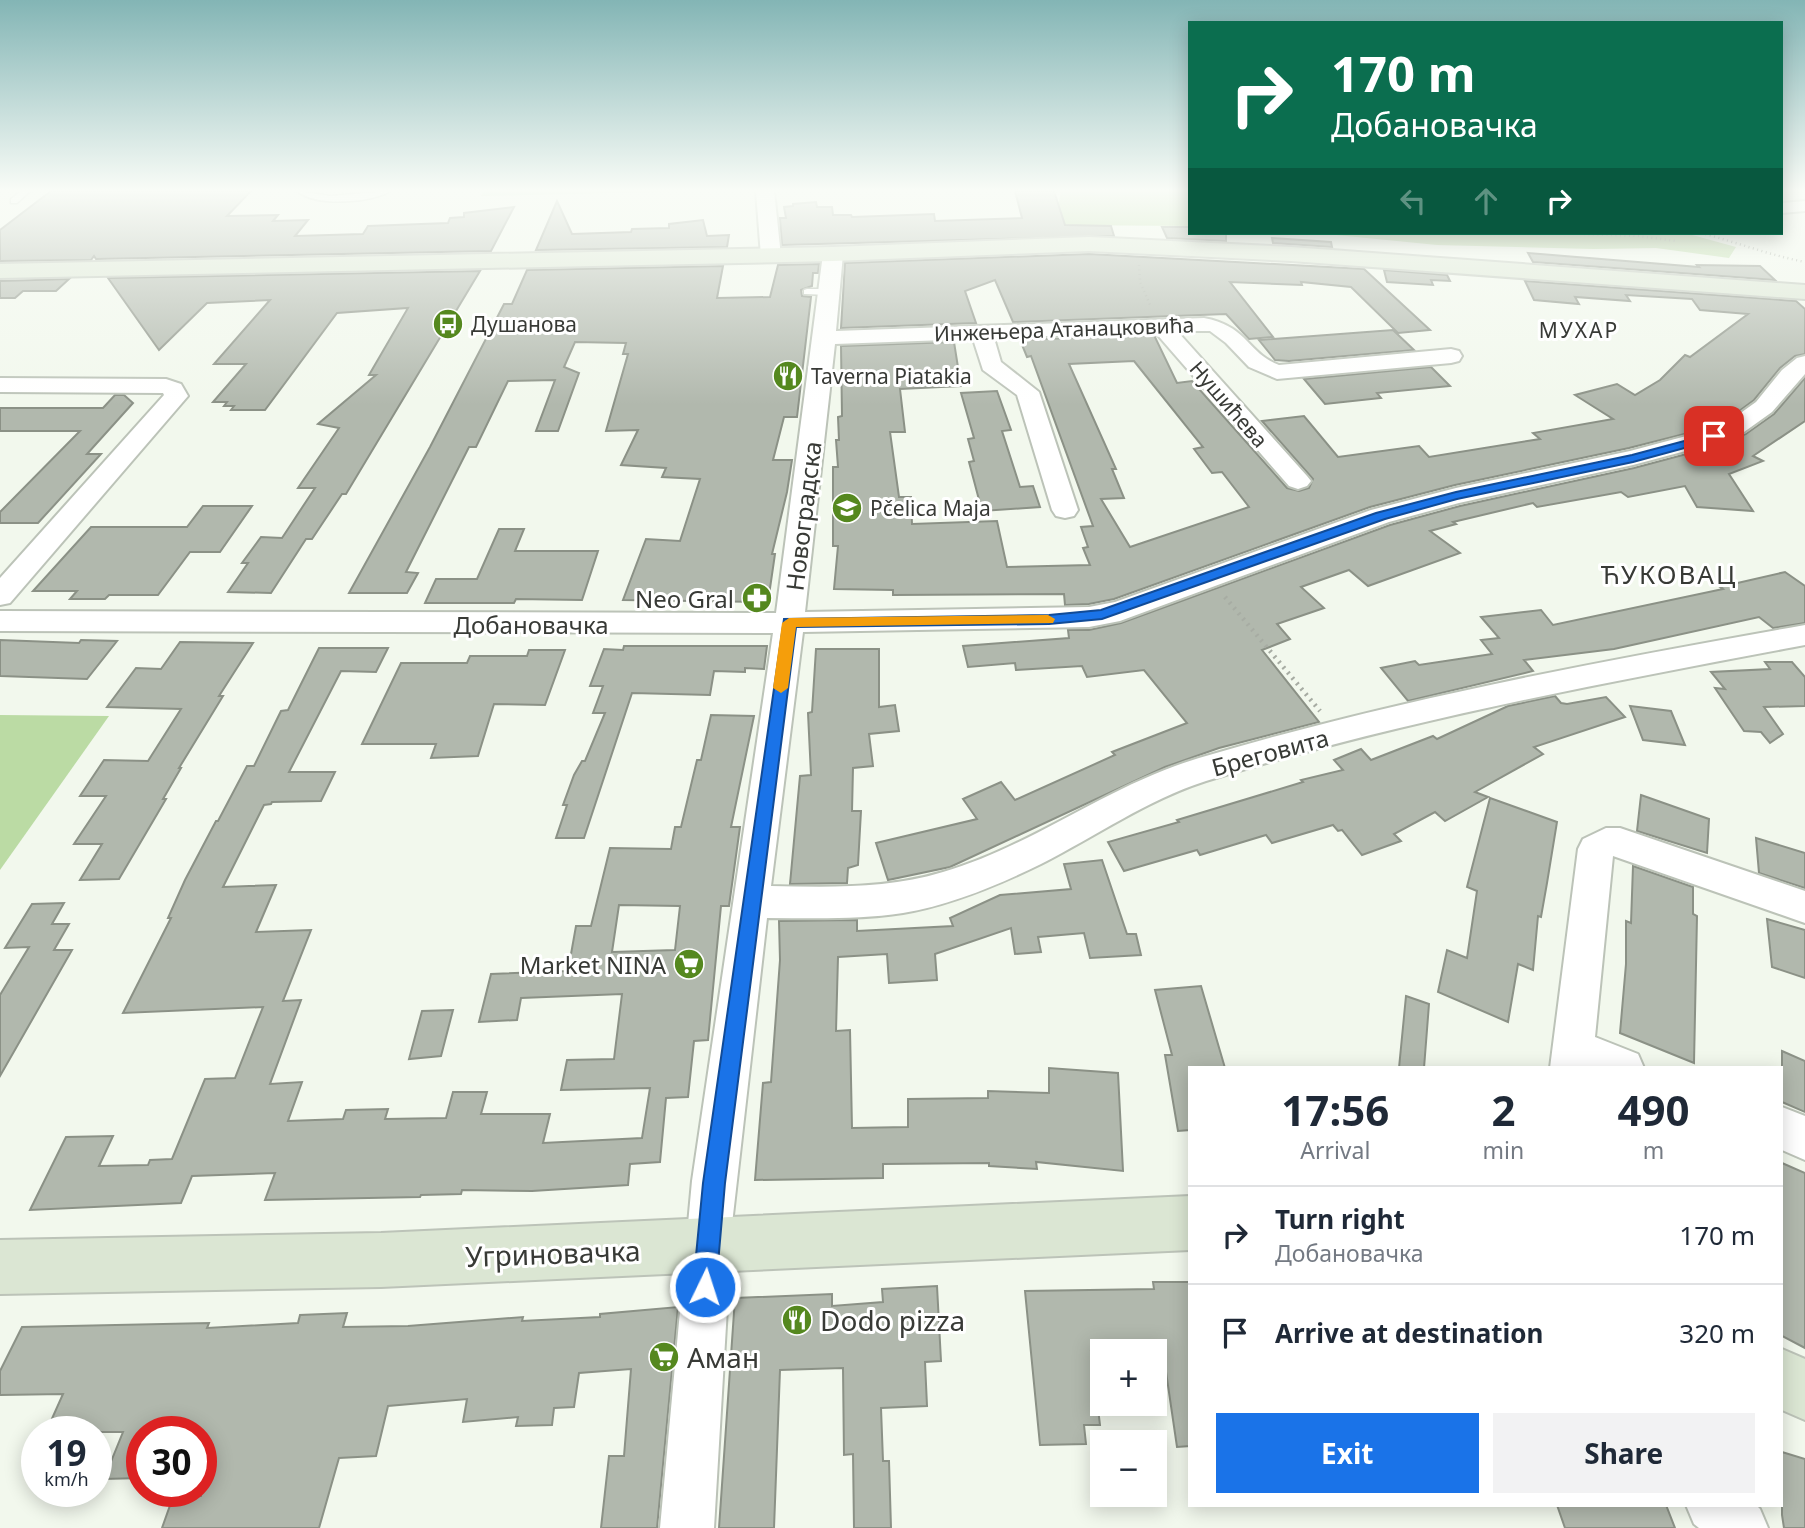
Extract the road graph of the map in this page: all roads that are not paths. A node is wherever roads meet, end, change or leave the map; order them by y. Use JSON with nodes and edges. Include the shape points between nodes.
{"nodes":[{"id":1,"x":447,"y":262,"type":"edge"},
{"id":2,"x":830,"y":262,"type":"edge"},
{"id":3,"x":1385,"y":262,"type":"edge"},
{"id":4,"x":0,"y":271,"type":"edge"},
{"id":5,"x":1805,"y":292,"type":"edge"},
{"id":6,"x":1161,"y":326,"type":"junction"},
{"id":7,"x":982,"y":333,"type":"junction"},
{"id":8,"x":825,"y":338,"type":"junction"},
{"id":9,"x":1451,"y":356,"type":"dead end"},
{"id":10,"x":1805,"y":362,"type":"edge"},
{"id":11,"x":0,"y":385,"type":"edge"},
{"id":12,"x":1298,"y":481,"type":"dead end"},
{"id":13,"x":1065,"y":510,"type":"dead end"},
{"id":14,"x":0,"y":596,"type":"edge"},
{"id":15,"x":0,"y":621,"type":"edge"},
{"id":16,"x":789,"y":623,"type":"junction"},
{"id":17,"x":1805,"y":635,"type":"edge"},
{"id":18,"x":751,"y":902,"type":"junction"},
{"id":19,"x":1805,"y":907,"type":"edge"},
{"id":20,"x":1572,"y":1058,"type":"edge"},
{"id":21,"x":1613,"y":1066,"type":"edge"},
{"id":22,"x":1783,"y":1129,"type":"edge"},
{"id":23,"x":1805,"y":1138,"type":"edge"},
{"id":24,"x":1188,"y":1223,"type":"edge"},
{"id":25,"x":708,"y":1247,"type":"junction"},
{"id":26,"x":0,"y":1267,"type":"edge"},
{"id":27,"x":1783,"y":1379,"type":"edge"},
{"id":28,"x":1805,"y":1391,"type":"edge"},
{"id":29,"x":1715,"y":1507,"type":"edge"},
{"id":30,"x":687,"y":1528,"type":"edge"},
{"id":31,"x":1741,"y":1528,"type":"edge"}],
"edges":[{"from":1,"to":4,"type":"main road"},
{"from":2,"to":8,"type":"street","name":"Новоградска","via":[[818,292]]},
{"from":3,"to":5,"type":"main road"},
{"from":6,"to":7,"type":"street","name":"Инжењера Атанацковића"},
{"from":6,"to":9,"type":"street","name":"Инжењера Атанацковића","via":[[1221,327],[1261,366],[1277,372]]},
{"from":6,"to":12,"type":"street","name":"Нушићева"},
{"from":7,"to":8,"type":"street","name":"Инжењера Атанацковића"},
{"from":7,"to":13,"type":"street","via":[[991,365],[1028,392]]},
{"from":8,"to":16,"type":"street","name":"Новоградска"},
{"from":10,"to":16,"type":"street","name":"Добановачка","via":[[1764,407],[1737,427],[1714,436],[1392,513],[1120,611],[1089,617]]},
{"from":11,"to":14,"type":"street","via":[[166,386],[173,388],[176,396]]},
{"from":15,"to":16,"type":"street","name":"Добановачка"},
{"from":16,"to":18,"type":"street","name":"Новоградска"},
{"from":17,"to":18,"type":"street","name":"Бреговита","via":[[1471,701],[1193,773],[1004,864],[937,888],[891,899]]},
{"from":18,"to":25,"type":"street","name":"Новоградска"},
{"from":19,"to":20,"type":"street","via":[[1620,842],[1606,842],[1596,849]]},
{"from":20,"to":21,"type":"street"},
{"from":22,"to":23,"type":"street"},
{"from":24,"to":25,"type":"main road","name":"Угриновачка"},
{"from":25,"to":26,"type":"main road","name":"Угриновачка","via":[[382,1260]]},
{"from":25,"to":30,"type":"street","name":"Новоградска"},
{"from":27,"to":28,"type":"main road"},
{"from":29,"to":31,"type":"street"}]}
